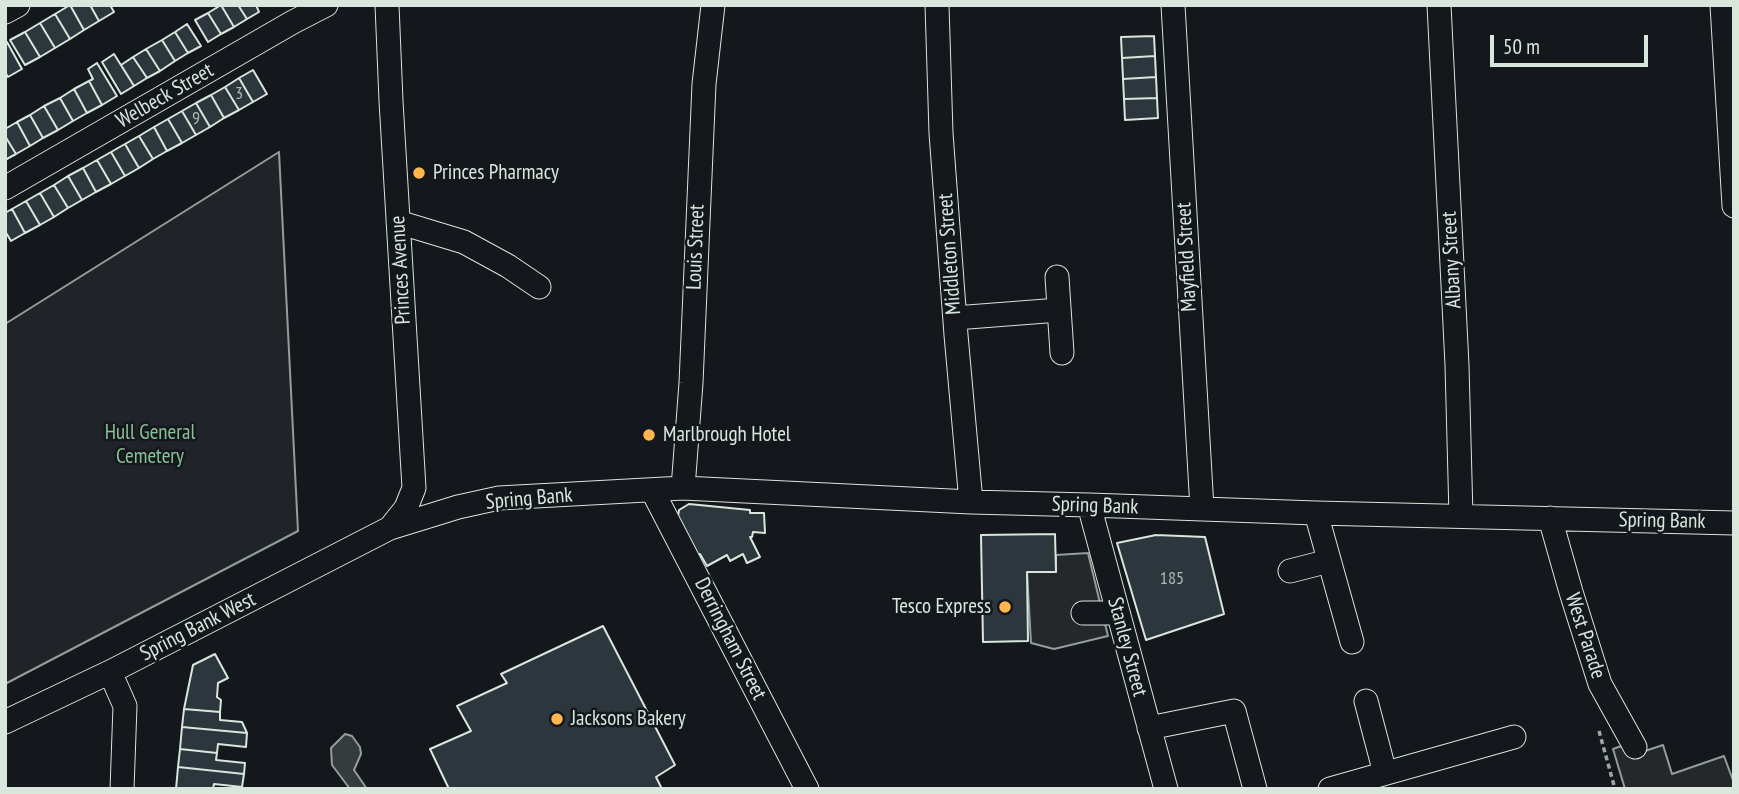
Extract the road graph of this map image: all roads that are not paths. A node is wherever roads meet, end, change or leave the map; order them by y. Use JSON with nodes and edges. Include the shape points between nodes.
{"nodes":[{"id":1,"x":18,"y":5,"type":"edge"},
{"id":2,"x":326,"y":5,"type":"edge"},
{"id":3,"x":387,"y":5,"type":"edge"},
{"id":4,"x":713,"y":5,"type":"edge"},
{"id":5,"x":937,"y":5,"type":"edge"},
{"id":6,"x":1173,"y":5,"type":"edge"},
{"id":7,"x":1439,"y":5,"type":"edge"},
{"id":8,"x":1722,"y":5,"type":"edge"},
{"id":9,"x":5,"y":12,"type":"edge"},
{"id":10,"x":5,"y":188,"type":"edge"},
{"id":11,"x":1734,"y":206,"type":"edge"},
{"id":12,"x":398,"y":222,"type":"junction"},
{"id":13,"x":1057,"y":277,"type":"dead end"},
{"id":14,"x":538,"y":286,"type":"dead end"},
{"id":15,"x":1059,"y":310,"type":"junction"},
{"id":16,"x":955,"y":318,"type":"junction"},
{"id":17,"x":1062,"y":353,"type":"dead end"},
{"id":18,"x":414,"y":488,"type":"junction"},
{"id":19,"x":683,"y":488,"type":"junction"},
{"id":20,"x":652,"y":490,"type":"junction"},
{"id":21,"x":971,"y":502,"type":"junction"},
{"id":22,"x":1089,"y":505,"type":"junction"},
{"id":23,"x":458,"y":507,"type":"junction"},
{"id":24,"x":1202,"y":509,"type":"junction"},
{"id":25,"x":1316,"y":513,"type":"junction"},
{"id":26,"x":1461,"y":516,"type":"junction"},
{"id":27,"x":1550,"y":519,"type":"junction"},
{"id":28,"x":1734,"y":523,"type":"edge"},
{"id":29,"x":390,"y":528,"type":"junction"},
{"id":30,"x":1329,"y":561,"type":"junction"},
{"id":31,"x":1290,"y":571,"type":"dead end"},
{"id":32,"x":1083,"y":613,"type":"dead end"},
{"id":33,"x":1118,"y":613,"type":"junction"},
{"id":34,"x":1352,"y":642,"type":"dead end"},
{"id":35,"x":110,"y":672,"type":"junction"},
{"id":36,"x":1366,"y":701,"type":"dead end"},
{"id":37,"x":5,"y":722,"type":"edge"},
{"id":38,"x":1149,"y":728,"type":"junction"},
{"id":39,"x":1514,"y":737,"type":"dead end"},
{"id":40,"x":1635,"y":747,"type":"dead end"},
{"id":41,"x":1385,"y":774,"type":"junction"},
{"id":42,"x":122,"y":789,"type":"edge"},
{"id":43,"x":807,"y":789,"type":"edge"},
{"id":44,"x":1166,"y":789,"type":"edge"},
{"id":45,"x":1255,"y":789,"type":"edge"},
{"id":46,"x":1330,"y":789,"type":"edge"}],
"edges":[{"from":1,"to":9,"type":"street"},
{"from":2,"to":10,"type":"street","name":"Welbeck Street"},
{"from":3,"to":12,"type":"street","name":"Princes Avenue"},
{"from":4,"to":19,"type":"street","name":"Louis Street","via":[[704,84]]},
{"from":5,"to":16,"type":"street","name":"Middleton Street"},
{"from":6,"to":24,"type":"street","name":"Mayfield Street"},
{"from":7,"to":26,"type":"street","name":"Albany Street"},
{"from":8,"to":11,"type":"street"},
{"from":12,"to":14,"type":"street","via":[[464,242]]},
{"from":12,"to":18,"type":"street","name":"Princes Avenue"},
{"from":13,"to":15,"type":"street"},
{"from":15,"to":16,"type":"street"},
{"from":15,"to":17,"type":"street"},
{"from":16,"to":21,"type":"street","name":"Middleton Street"},
{"from":18,"to":23,"type":"street","name":"Spring Bank","via":[[425,502]]},
{"from":18,"to":29,"type":"street"},
{"from":19,"to":20,"type":"street","name":"Spring Bank"},
{"from":19,"to":21,"type":"street","name":"Spring Bank"},
{"from":20,"to":23,"type":"street","name":"Spring Bank","via":[[499,498]]},
{"from":20,"to":43,"type":"street","name":"Derringham Street"},
{"from":21,"to":22,"type":"street","name":"Spring Bank"},
{"from":22,"to":24,"type":"street","name":"Spring Bank"},
{"from":22,"to":33,"type":"street","name":"Stanley Street"},
{"from":23,"to":29,"type":"street","name":"Spring Bank"},
{"from":24,"to":25,"type":"street","name":"Spring Bank"},
{"from":25,"to":26,"type":"street","name":"Spring Bank"},
{"from":25,"to":30,"type":"street"},
{"from":26,"to":27,"type":"street","name":"Spring Bank"},
{"from":27,"to":28,"type":"street","name":"Spring Bank"},
{"from":27,"to":40,"type":"street","name":"West Parade","via":[[1600,684]]},
{"from":29,"to":35,"type":"street","name":"Spring Bank West"},
{"from":30,"to":31,"type":"street"},
{"from":30,"to":34,"type":"street"},
{"from":32,"to":33,"type":"street"},
{"from":33,"to":38,"type":"street","name":"Stanley Street"},
{"from":35,"to":37,"type":"street","name":"Spring Bank West"},
{"from":35,"to":42,"type":"street","via":[[125,706]]},
{"from":36,"to":41,"type":"street"},
{"from":38,"to":44,"type":"street","name":"Stanley Street"},
{"from":38,"to":45,"type":"street","via":[[1234,711]]},
{"from":39,"to":41,"type":"street"},
{"from":41,"to":46,"type":"street"}]}
